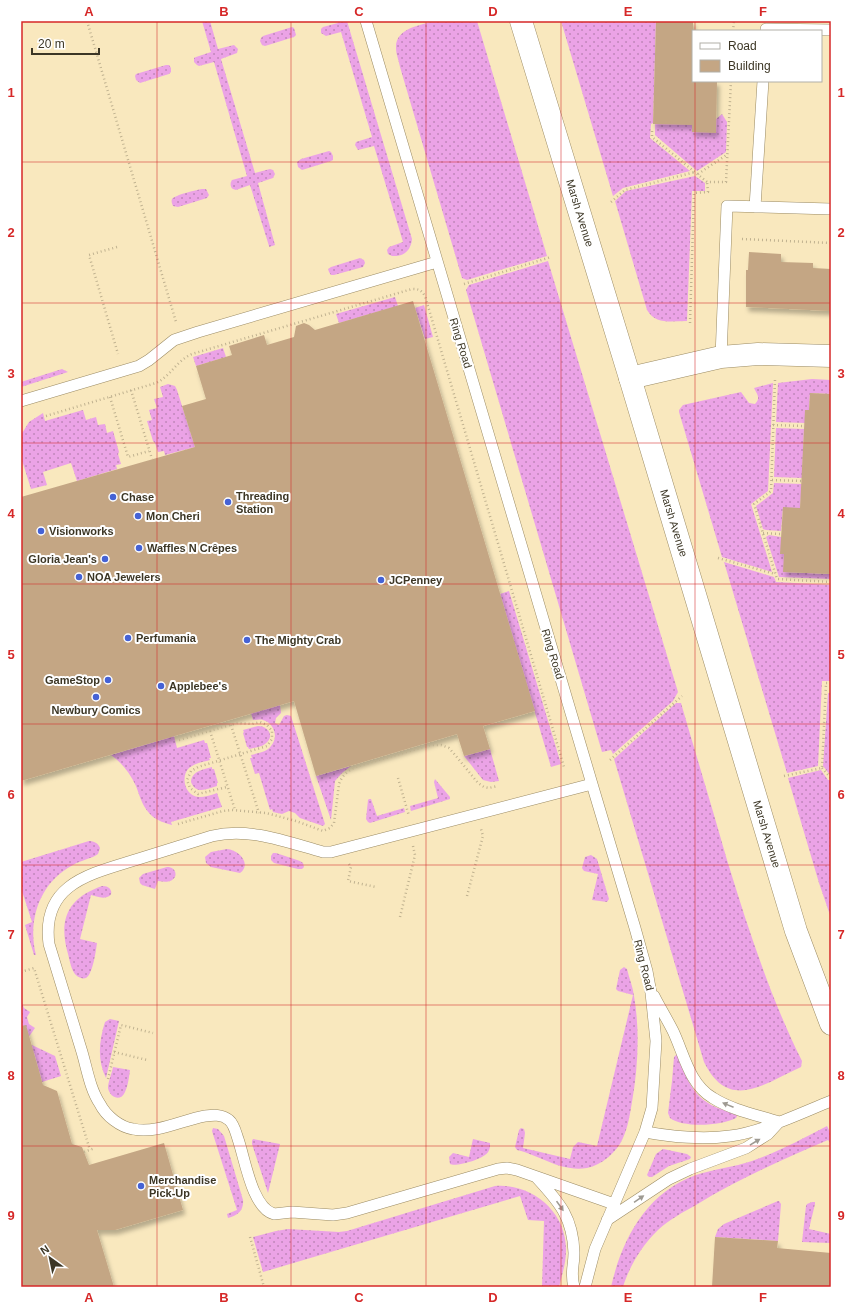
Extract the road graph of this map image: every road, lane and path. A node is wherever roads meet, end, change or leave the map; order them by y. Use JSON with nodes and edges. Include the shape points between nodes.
{"nodes":[{"id":1,"x":87,"y":21,"type":"edge"},
{"id":2,"x":366,"y":21,"type":"edge"},
{"id":3,"x":521,"y":21,"type":"edge"},
{"id":4,"x":766,"y":30,"type":"edge"},
{"id":5,"x":831,"y":30,"type":"edge"},
{"id":6,"x":731,"y":82,"type":"edge"},
{"id":7,"x":763,"y":82,"type":"edge"},
{"id":8,"x":652,"y":131,"type":"dead end"},
{"id":9,"x":728,"y":154,"type":"junction"},
{"id":10,"x":696,"y":173,"type":"junction"},
{"id":11,"x":707,"y":182,"type":"junction"},
{"id":12,"x":611,"y":202,"type":"dead end"},
{"id":13,"x":755,"y":207,"type":"junction"},
{"id":14,"x":831,"y":209,"type":"edge"},
{"id":15,"x":740,"y":239,"type":"dead end"},
{"id":16,"x":831,"y":243,"type":"edge"},
{"id":17,"x":117,"y":247,"type":"dead end"},
{"id":18,"x":551,"y":257,"type":"dead end"},
{"id":19,"x":437,"y":262,"type":"junction"},
{"id":20,"x":464,"y":284,"type":"dead end"},
{"id":21,"x":176,"y":323,"type":"dead end"},
{"id":22,"x":690,"y":323,"type":"dead end"},
{"id":23,"x":118,"y":355,"type":"dead end"},
{"id":24,"x":831,"y":356,"type":"edge"},
{"id":25,"x":721,"y":357,"type":"junction"},
{"id":26,"x":630,"y":378,"type":"junction"},
{"id":27,"x":775,"y":380,"type":"dead end"},
{"id":28,"x":131,"y":390,"type":"junction"},
{"id":29,"x":110,"y":397,"type":"junction"},
{"id":30,"x":21,"y":401,"type":"edge"},
{"id":31,"x":46,"y":416,"type":"dead end"},
{"id":32,"x":774,"y":425,"type":"junction"},
{"id":33,"x":804,"y":426,"type":"dead end"},
{"id":34,"x":149,"y":451,"type":"junction"},
{"id":35,"x":152,"y":459,"type":"dead end"},
{"id":36,"x":772,"y":480,"type":"junction"},
{"id":37,"x":802,"y":481,"type":"dead end"},
{"id":38,"x":763,"y":533,"type":"junction"},
{"id":39,"x":781,"y":534,"type":"dead end"},
{"id":40,"x":718,"y":558,"type":"dead end"},
{"id":41,"x":776,"y":574,"type":"junction"},
{"id":42,"x":831,"y":582,"type":"edge"},
{"id":43,"x":831,"y":683,"type":"edge"},
{"id":44,"x":682,"y":696,"type":"dead end"},
{"id":45,"x":223,"y":722,"type":"dead end"},
{"id":46,"x":231,"y":725,"type":"junction"},
{"id":47,"x":224,"y":727,"type":"junction"},
{"id":48,"x":210,"y":731,"type":"junction"},
{"id":49,"x":179,"y":740,"type":"dead end"},
{"id":50,"x":241,"y":754,"type":"junction"},
{"id":51,"x":610,"y":760,"type":"dead end"},
{"id":52,"x":219,"y":761,"type":"junction"},
{"id":53,"x":564,"y":767,"type":"dead end"},
{"id":54,"x":822,"y":768,"type":"junction"},
{"id":55,"x":784,"y":776,"type":"dead end"},
{"id":56,"x":831,"y":778,"type":"edge"},
{"id":57,"x":592,"y":784,"type":"junction"},
{"id":58,"x":497,"y":786,"type":"dead end"},
{"id":59,"x":227,"y":787,"type":"junction"},
{"id":60,"x":484,"y":787,"type":"junction"},
{"id":61,"x":235,"y":810,"type":"junction"},
{"id":62,"x":259,"y":813,"type":"junction"},
{"id":63,"x":482,"y":813,"type":"junction"},
{"id":64,"x":178,"y":824,"type":"dead end"},
{"id":65,"x":351,"y":868,"type":"dead end"},
{"id":66,"x":376,"y":887,"type":"dead end"},
{"id":67,"x":467,"y":896,"type":"dead end"},
{"id":68,"x":21,"y":972,"type":"edge"},
{"id":69,"x":652,"y":993,"type":"junction"},
{"id":70,"x":831,"y":1024,"type":"edge"},
{"id":71,"x":154,"y":1032,"type":"dead end"},
{"id":72,"x":114,"y":1052,"type":"junction"},
{"id":73,"x":147,"y":1060,"type":"dead end"},
{"id":74,"x":108,"y":1080,"type":"dead end"},
{"id":75,"x":831,"y":1101,"type":"edge"},
{"id":76,"x":779,"y":1122,"type":"junction"},
{"id":77,"x":646,"y":1132,"type":"junction"},
{"id":78,"x":96,"y":1148,"type":"dead end"},
{"id":79,"x":90,"y":1150,"type":"junction"},
{"id":80,"x":84,"y":1152,"type":"dead end"},
{"id":81,"x":535,"y":1176,"type":"junction"},
{"id":82,"x":614,"y":1204,"type":"junction"},
{"id":83,"x":606,"y":1221,"type":"junction"},
{"id":84,"x":250,"y":1237,"type":"dead end"},
{"id":85,"x":264,"y":1287,"type":"edge"},
{"id":86,"x":574,"y":1287,"type":"edge"},
{"id":87,"x":585,"y":1287,"type":"edge"}],
"edges":[{"from":1,"to":21,"type":"path"},
{"from":2,"to":19,"type":"lane","name":"Ring Road"},
{"from":3,"to":26,"type":"street","name":"Marsh Avenue"},
{"from":4,"to":5,"type":"lane"},
{"from":6,"to":9,"type":"path"},
{"from":7,"to":13,"type":"lane"},
{"from":8,"to":10,"type":"path","via":[[652,137]]},
{"from":9,"to":10,"type":"path"},
{"from":9,"to":11,"type":"path","via":[[726,182]]},
{"from":10,"to":11,"type":"path"},
{"from":10,"to":12,"type":"path","via":[[625,190]]},
{"from":11,"to":22,"type":"path","via":[[708,192],[694,193]]},
{"from":13,"to":14,"type":"lane"},
{"from":13,"to":25,"type":"lane","via":[[727,206]]},
{"from":15,"to":16,"type":"path"},
{"from":17,"to":23,"type":"path","via":[[89,255]]},
{"from":18,"to":20,"type":"path"},
{"from":19,"to":30,"type":"lane","via":[[174,340],[140,366]]},
{"from":19,"to":57,"type":"lane","name":"Ring Road"},
{"from":24,"to":25,"type":"street","via":[[758,354]]},
{"from":25,"to":26,"type":"street"},
{"from":26,"to":70,"type":"street","name":"Marsh Avenue","via":[[796,931]]},
{"from":27,"to":32,"type":"path"},
{"from":28,"to":29,"type":"path"},
{"from":28,"to":34,"type":"path"},
{"from":28,"to":53,"type":"path","via":[[161,380],[178,363],[192,354],[412,289],[422,291]]},
{"from":29,"to":31,"type":"path"},
{"from":29,"to":34,"type":"path","via":[[128,457]]},
{"from":32,"to":33,"type":"path"},
{"from":32,"to":36,"type":"path"},
{"from":34,"to":35,"type":"path"},
{"from":36,"to":37,"type":"path"},
{"from":36,"to":38,"type":"path","via":[[771,491],[754,504]]},
{"from":38,"to":39,"type":"path"},
{"from":38,"to":41,"type":"path"},
{"from":40,"to":41,"type":"path"},
{"from":41,"to":42,"type":"path","via":[[777,580]]},
{"from":43,"to":54,"type":"path","via":[[826,683]]},
{"from":44,"to":51,"type":"path"},
{"from":45,"to":47,"type":"path"},
{"from":46,"to":47,"type":"path"},
{"from":46,"to":50,"type":"path"},
{"from":46,"to":50,"type":"path","via":[[260,722],[272,731],[272,739],[267,746]]},
{"from":47,"to":48,"type":"path"},
{"from":48,"to":49,"type":"path"},
{"from":48,"to":52,"type":"path"},
{"from":50,"to":52,"type":"path"},
{"from":50,"to":62,"type":"path"},
{"from":52,"to":59,"type":"path"},
{"from":52,"to":59,"type":"path","via":[[191,771],[187,780],[188,786],[192,791],[201,794]]},
{"from":54,"to":55,"type":"path"},
{"from":54,"to":56,"type":"path"},
{"from":57,"to":63,"type":"lane"},
{"from":57,"to":69,"type":"lane","name":"Ring Road"},
{"from":58,"to":60,"type":"path"},
{"from":59,"to":61,"type":"path"},
{"from":60,"to":62,"type":"path","via":[[449,748],[441,744],[430,745],[358,766],[345,774],[338,784],[334,823],[326,830]]},
{"from":60,"to":63,"type":"path"},
{"from":61,"to":62,"type":"path"},
{"from":61,"to":64,"type":"path"},
{"from":63,"to":67,"type":"path","via":[[483,836]]},
{"from":63,"to":81,"type":"lane","via":[[331,852],[254,834],[229,833],[212,836],[78,880],[61,894],[52,909],[48,925],[49,944],[90,1081],[106,1113],[122,1125],[140,1130],[151,1130],[205,1116],[221,1116],[229,1120],[244,1154],[256,1196],[270,1213],[347,1213],[498,1169],[507,1168]]},
{"from":65,"to":66,"type":"path","via":[[348,881]]},
{"from":68,"to":79,"type":"path","via":[[34,968]]},
{"from":76,"to":69,"type":"lane","one_way":true,"via":[[721,1102],[704,1091],[691,1075],[673,1031]]},
{"from":69,"to":77,"type":"lane","name":"Ring Road","via":[[656,1041],[652,1108]]},
{"from":71,"to":72,"type":"path","via":[[121,1025]]},
{"from":72,"to":73,"type":"path"},
{"from":72,"to":74,"type":"path"},
{"from":75,"to":76,"type":"lane"},
{"from":76,"to":77,"type":"lane","via":[[732,1136],[710,1138]]},
{"from":83,"to":76,"type":"lane","one_way":true,"via":[[669,1179],[746,1148],[768,1134]]},
{"from":77,"to":82,"type":"lane","name":"Ring Road"},
{"from":78,"to":79,"type":"path"},
{"from":79,"to":80,"type":"path"},
{"from":81,"to":82,"type":"lane"},
{"from":81,"to":86,"type":"lane","one_way":true,"via":[[566,1213],[571,1228],[574,1256],[571,1273]]},
{"from":82,"to":83,"type":"lane","name":"Ring Road"},
{"from":83,"to":87,"type":"lane","name":"Ring Road"},
{"from":84,"to":85,"type":"path"}]}
